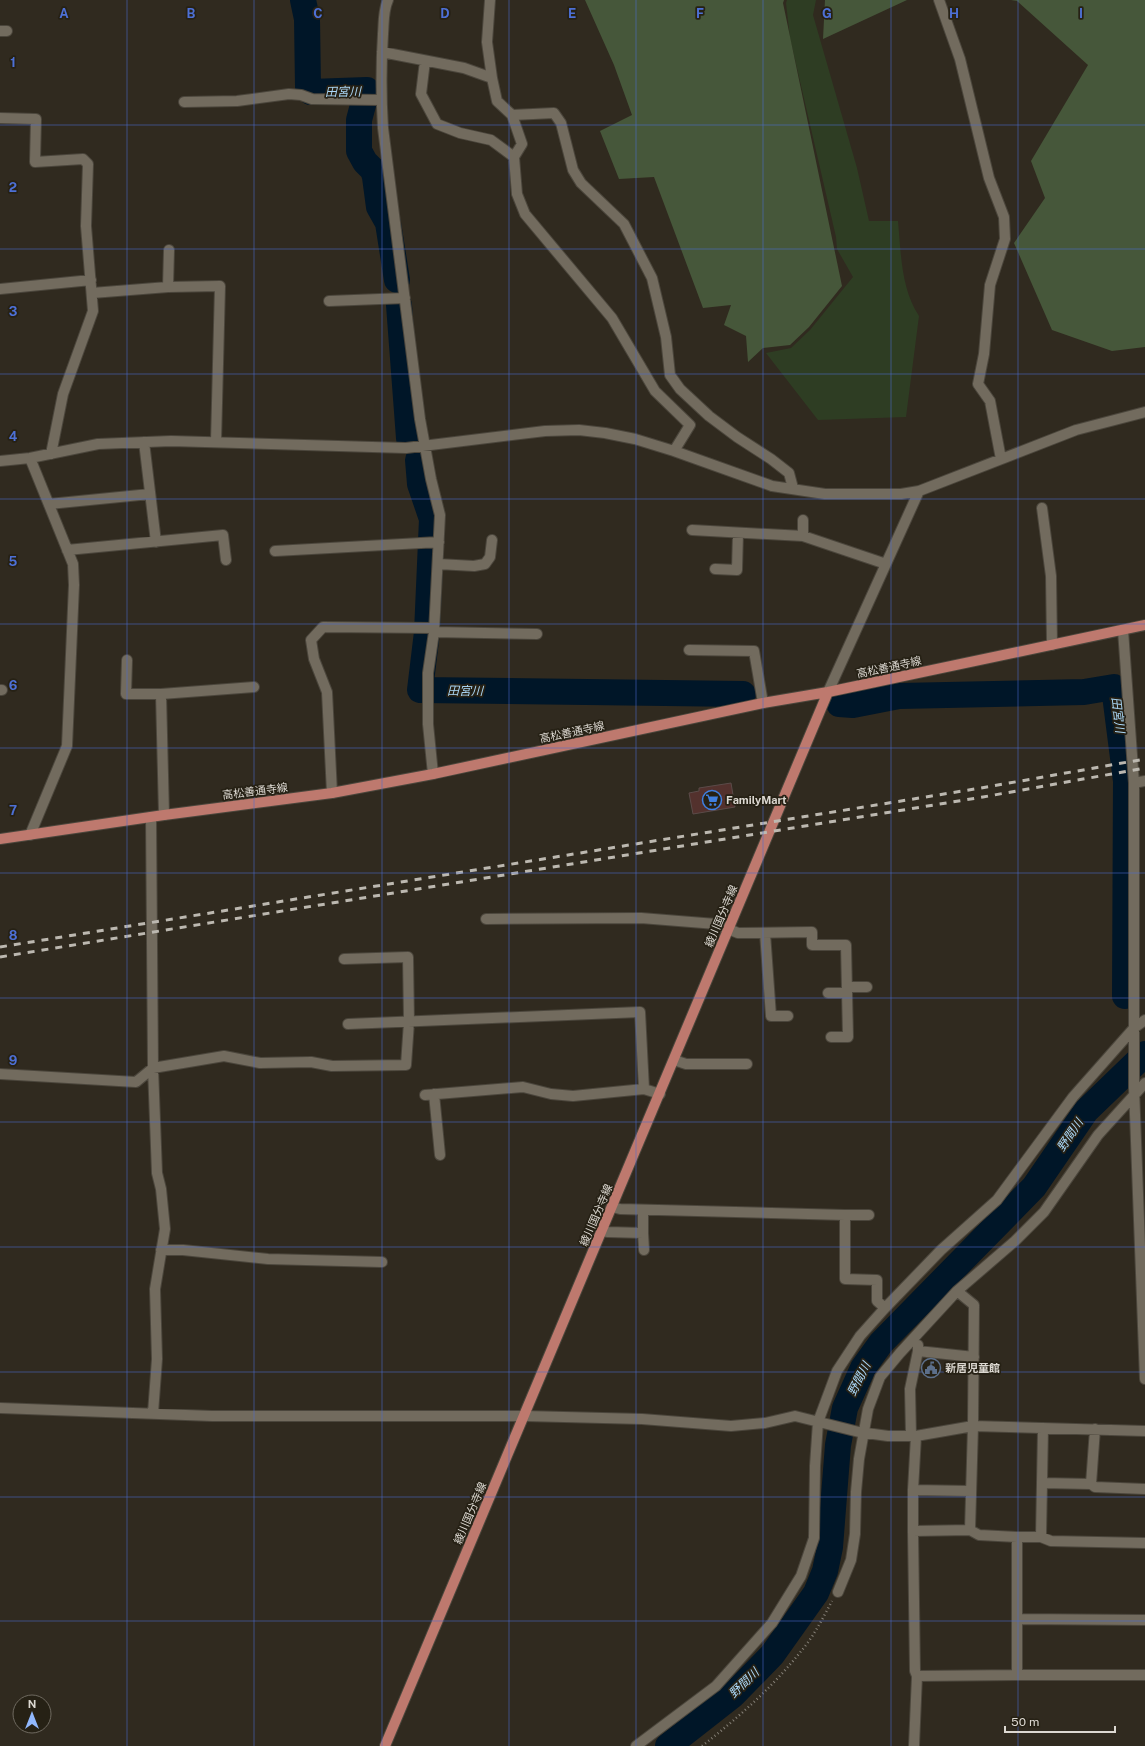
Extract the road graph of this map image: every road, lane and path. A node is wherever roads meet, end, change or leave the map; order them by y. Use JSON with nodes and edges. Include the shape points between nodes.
{"nodes":[{"id":1,"x":388,"y":0,"type":"edge"},
{"id":2,"x":490,"y":0,"type":"edge"},
{"id":3,"x":939,"y":0,"type":"edge"},
{"id":4,"x":382,"y":52,"type":"junction"},
{"id":5,"x":425,"y":61,"type":"junction"},
{"id":6,"x":492,"y":78,"type":"junction"},
{"id":7,"x":381,"y":100,"type":"junction"},
{"id":8,"x":184,"y":102,"type":"dead end"},
{"id":9,"x":512,"y":115,"type":"junction"},
{"id":10,"x":0,"y":118,"type":"edge"},
{"id":11,"x":514,"y":157,"type":"junction"},
{"id":12,"x":169,"y":250,"type":"dead end"},
{"id":13,"x":91,"y":280,"type":"junction"},
{"id":14,"x":168,"y":287,"type":"junction"},
{"id":15,"x":0,"y":290,"type":"edge"},
{"id":16,"x":92,"y":293,"type":"junction"},
{"id":17,"x":405,"y":298,"type":"junction"},
{"id":18,"x":329,"y":301,"type":"dead end"},
{"id":19,"x":1145,"y":412,"type":"edge"},
{"id":20,"x":144,"y":442,"type":"junction"},
{"id":21,"x":216,"y":442,"type":"junction"},
{"id":22,"x":425,"y":447,"type":"junction"},
{"id":23,"x":674,"y":451,"type":"junction"},
{"id":24,"x":51,"y":454,"type":"junction"},
{"id":25,"x":30,"y":458,"type":"junction"},
{"id":26,"x":1001,"y":459,"type":"junction"},
{"id":27,"x":0,"y":461,"type":"edge"},
{"id":28,"x":793,"y":488,"type":"junction"},
{"id":29,"x":919,"y":491,"type":"junction"},
{"id":30,"x":150,"y":494,"type":"junction"},
{"id":31,"x":49,"y":504,"type":"junction"},
{"id":32,"x":1042,"y":508,"type":"dead end"},
{"id":33,"x":803,"y":520,"type":"dead end"},
{"id":34,"x":692,"y":530,"type":"dead end"},
{"id":35,"x":738,"y":533,"type":"junction"},
{"id":36,"x":803,"y":536,"type":"junction"},
{"id":37,"x":492,"y":540,"type":"dead end"},
{"id":38,"x":156,"y":542,"type":"junction"},
{"id":39,"x":439,"y":542,"type":"junction"},
{"id":40,"x":67,"y":550,"type":"junction"},
{"id":41,"x":275,"y":551,"type":"dead end"},
{"id":42,"x":226,"y":560,"type":"dead end"},
{"id":43,"x":438,"y":564,"type":"junction"},
{"id":44,"x":886,"y":564,"type":"junction"},
{"id":45,"x":715,"y":569,"type":"dead end"},
{"id":46,"x":1145,"y":625,"type":"edge"},
{"id":47,"x":434,"y":630,"type":"junction"},
{"id":48,"x":1123,"y":630,"type":"junction"},
{"id":49,"x":537,"y":634,"type":"dead end"},
{"id":50,"x":1052,"y":645,"type":"junction"},
{"id":51,"x":688,"y":650,"type":"dead end"},
{"id":52,"x":127,"y":660,"type":"dead end"},
{"id":53,"x":254,"y":687,"type":"dead end"},
{"id":54,"x":828,"y":692,"type":"junction"},
{"id":55,"x":161,"y":694,"type":"junction"},
{"id":56,"x":762,"y":703,"type":"junction"},
{"id":57,"x":433,"y":774,"type":"junction"},
{"id":58,"x":1145,"y":781,"type":"edge"},
{"id":59,"x":1134,"y":783,"type":"junction"},
{"id":60,"x":332,"y":793,"type":"junction"},
{"id":61,"x":164,"y":815,"type":"junction"},
{"id":62,"x":151,"y":817,"type":"junction"},
{"id":63,"x":30,"y":835,"type":"junction"},
{"id":64,"x":0,"y":839,"type":"edge"},
{"id":65,"x":486,"y":919,"type":"dead end"},
{"id":66,"x":729,"y":929,"type":"junction"},
{"id":67,"x":765,"y":932,"type":"junction"},
{"id":68,"x":344,"y":960,"type":"dead end"},
{"id":69,"x":867,"y":987,"type":"dead end"},
{"id":70,"x":847,"y":990,"type":"junction"},
{"id":71,"x":828,"y":993,"type":"dead end"},
{"id":72,"x":788,"y":1016,"type":"dead end"},
{"id":73,"x":1145,"y":1020,"type":"edge"},
{"id":74,"x":409,"y":1022,"type":"junction"},
{"id":75,"x":348,"y":1024,"type":"dead end"},
{"id":76,"x":1134,"y":1031,"type":"junction"},
{"id":77,"x":831,"y":1037,"type":"dead end"},
{"id":78,"x":674,"y":1060,"type":"junction"},
{"id":79,"x":747,"y":1064,"type":"dead end"},
{"id":80,"x":153,"y":1068,"type":"junction"},
{"id":81,"x":0,"y":1074,"type":"edge"},
{"id":82,"x":1145,"y":1082,"type":"edge"},
{"id":83,"x":644,"y":1089,"type":"junction"},
{"id":84,"x":1134,"y":1090,"type":"junction"},
{"id":85,"x":660,"y":1094,"type":"junction"},
{"id":86,"x":1140,"y":1135,"type":"edge"},
{"id":87,"x":440,"y":1155,"type":"dead end"},
{"id":88,"x":612,"y":1207,"type":"junction"},
{"id":89,"x":643,"y":1210,"type":"junction"},
{"id":90,"x":845,"y":1215,"type":"junction"},
{"id":91,"x":869,"y":1215,"type":"dead end"},
{"id":92,"x":602,"y":1231,"type":"junction"},
{"id":93,"x":643,"y":1233,"type":"junction"},
{"id":94,"x":161,"y":1250,"type":"junction"},
{"id":95,"x":644,"y":1250,"type":"dead end"},
{"id":96,"x":382,"y":1262,"type":"dead end"},
{"id":97,"x":957,"y":1291,"type":"junction"},
{"id":98,"x":885,"y":1308,"type":"junction"},
{"id":99,"x":919,"y":1333,"type":"junction"},
{"id":100,"x":918,"y":1351,"type":"junction"},
{"id":101,"x":974,"y":1356,"type":"junction"},
{"id":102,"x":1145,"y":1379,"type":"edge"},
{"id":103,"x":0,"y":1408,"type":"edge"},
{"id":104,"x":153,"y":1413,"type":"junction"},
{"id":105,"x":525,"y":1416,"type":"junction"},
{"id":106,"x":821,"y":1422,"type":"junction"},
{"id":107,"x":973,"y":1426,"type":"junction"},
{"id":108,"x":1043,"y":1428,"type":"junction"},
{"id":109,"x":1095,"y":1429,"type":"junction"},
{"id":110,"x":1145,"y":1431,"type":"edge"},
{"id":111,"x":862,"y":1433,"type":"junction"},
{"id":112,"x":914,"y":1436,"type":"junction"},
{"id":113,"x":1042,"y":1483,"type":"junction"},
{"id":114,"x":1091,"y":1484,"type":"junction"},
{"id":115,"x":1145,"y":1488,"type":"edge"},
{"id":116,"x":913,"y":1490,"type":"junction"},
{"id":117,"x":971,"y":1490,"type":"junction"},
{"id":118,"x":970,"y":1530,"type":"junction"},
{"id":119,"x":913,"y":1531,"type":"junction"},
{"id":120,"x":1017,"y":1537,"type":"junction"},
{"id":121,"x":1041,"y":1537,"type":"junction"},
{"id":122,"x":1145,"y":1543,"type":"edge"},
{"id":123,"x":838,"y":1592,"type":"joint"},
{"id":124,"x":1017,"y":1619,"type":"junction"},
{"id":125,"x":1145,"y":1620,"type":"edge"},
{"id":126,"x":1017,"y":1675,"type":"junction"},
{"id":127,"x":1145,"y":1675,"type":"edge"},
{"id":128,"x":917,"y":1676,"type":"junction"},
{"id":129,"x":385,"y":1746,"type":"edge"},
{"id":130,"x":636,"y":1746,"type":"edge"},
{"id":131,"x":702,"y":1746,"type":"edge"},
{"id":132,"x":914,"y":1746,"type":"edge"}],
"edges":[{"from":1,"to":4,"type":"street","via":[[384,7]]},
{"from":2,"to":6,"type":"street","via":[[488,42]]},
{"from":3,"to":26,"type":"street","via":[[960,59],[989,178],[1004,217],[1005,239],[990,285],[984,354],[978,384],[990,400]]},
{"from":4,"to":5,"type":"street"},
{"from":4,"to":7,"type":"street"},
{"from":5,"to":6,"type":"street","via":[[464,68]]},
{"from":5,"to":11,"type":"street","via":[[421,94],[437,124],[491,140]]},
{"from":6,"to":9,"type":"street","via":[[497,101]]},
{"from":7,"to":8,"type":"street","via":[[312,100],[301,95],[289,94],[237,101]]},
{"from":7,"to":17,"type":"street"},
{"from":9,"to":11,"type":"street","via":[[522,144]]},
{"from":9,"to":28,"type":"street","via":[[554,113],[561,123],[573,170],[581,184],[624,224],[652,278],[666,337],[670,375],[680,389],[709,416],[788,473]]},
{"from":10,"to":13,"type":"street","via":[[36,119],[35,162],[83,160],[88,164],[86,226]]},
{"from":11,"to":23,"type":"street","via":[[517,194],[525,214],[612,318],[655,391],[690,424]]},
{"from":12,"to":14,"type":"street"},
{"from":13,"to":15,"type":"street"},
{"from":13,"to":16,"type":"street"},
{"from":14,"to":16,"type":"street"},
{"from":14,"to":21,"type":"street","via":[[220,286]]},
{"from":16,"to":24,"type":"street","via":[[93,311],[63,394]]},
{"from":17,"to":18,"type":"street"},
{"from":17,"to":22,"type":"street"},
{"from":19,"to":26,"type":"street","via":[[1076,430]]},
{"from":20,"to":21,"type":"street"},
{"from":20,"to":24,"type":"street","via":[[98,444]]},
{"from":20,"to":30,"type":"street"},
{"from":21,"to":22,"type":"street"},
{"from":22,"to":23,"type":"street","via":[[545,431],[579,430],[636,439]]},
{"from":22,"to":39,"type":"street","via":[[440,515]]},
{"from":23,"to":28,"type":"street","via":[[772,486]]},
{"from":24,"to":25,"type":"street"},
{"from":25,"to":27,"type":"street"},
{"from":25,"to":31,"type":"street"},
{"from":26,"to":29,"type":"street"},
{"from":28,"to":29,"type":"street","via":[[824,494],[901,494]]},
{"from":29,"to":44,"type":"street"},
{"from":30,"to":31,"type":"street"},
{"from":30,"to":38,"type":"street"},
{"from":31,"to":40,"type":"street"},
{"from":32,"to":50,"type":"street","via":[[1051,576]]},
{"from":33,"to":36,"type":"street"},
{"from":34,"to":35,"type":"street"},
{"from":35,"to":36,"type":"street"},
{"from":35,"to":45,"type":"street","via":[[737,570]]},
{"from":36,"to":44,"type":"street"},
{"from":37,"to":43,"type":"street","via":[[490,557],[485,564]]},
{"from":38,"to":40,"type":"street"},
{"from":38,"to":42,"type":"street","via":[[223,535]]},
{"from":39,"to":41,"type":"street"},
{"from":39,"to":43,"type":"street"},
{"from":40,"to":63,"type":"street","via":[[73,564],[74,585],[67,746]]},
{"from":43,"to":47,"type":"street"},
{"from":44,"to":54,"type":"street"},
{"from":46,"to":48,"type":"main road","name":"高松善通寺線"},
{"from":47,"to":49,"type":"street"},
{"from":47,"to":57,"type":"street","via":[[428,673],[428,724]]},
{"from":47,"to":60,"type":"street","via":[[323,627],[311,640],[314,659],[327,692]]},
{"from":48,"to":50,"type":"main road","name":"高松善通寺線"},
{"from":48,"to":59,"type":"street"},
{"from":50,"to":54,"type":"main road","name":"高松善通寺線"},
{"from":51,"to":56,"type":"street","via":[[754,651]]},
{"from":52,"to":55,"type":"street","via":[[126,694]]},
{"from":53,"to":55,"type":"street"},
{"from":54,"to":56,"type":"main road","name":"高松善通寺線"},
{"from":54,"to":66,"type":"main road","name":"綾川国分寺線"},
{"from":55,"to":61,"type":"street"},
{"from":56,"to":57,"type":"main road","name":"高松善通寺線"},
{"from":57,"to":60,"type":"main road","name":"高松善通寺線"},
{"from":58,"to":59,"type":"street"},
{"from":59,"to":76,"type":"street"},
{"from":60,"to":61,"type":"main road","name":"高松善通寺線"},
{"from":61,"to":62,"type":"main road","name":"高松善通寺線"},
{"from":62,"to":63,"type":"main road","name":"高松善通寺線"},
{"from":62,"to":80,"type":"street"},
{"from":63,"to":64,"type":"main road","name":"高松善通寺線"},
{"from":65,"to":66,"type":"street","via":[[641,918],[716,924]]},
{"from":66,"to":67,"type":"street","via":[[738,932]]},
{"from":66,"to":78,"type":"main road","name":"綾川国分寺線"},
{"from":67,"to":70,"type":"street","via":[[812,932],[812,945],[846,945]]},
{"from":67,"to":72,"type":"street","via":[[771,1016]]},
{"from":68,"to":74,"type":"street","via":[[408,957]]},
{"from":69,"to":70,"type":"street"},
{"from":70,"to":71,"type":"street"},
{"from":70,"to":77,"type":"street","via":[[848,1037]]},
{"from":73,"to":76,"type":"street"},
{"from":74,"to":75,"type":"street"},
{"from":74,"to":80,"type":"street","via":[[406,1065],[332,1066],[311,1062],[260,1063],[224,1056]]},
{"from":74,"to":83,"type":"street","via":[[640,1012]]},
{"from":76,"to":84,"type":"street"},
{"from":76,"to":98,"type":"street","via":[[1073,1097],[997,1200],[941,1250]]},
{"from":78,"to":79,"type":"street","via":[[686,1064]]},
{"from":78,"to":85,"type":"main road","name":"綾川国分寺線"},
{"from":80,"to":81,"type":"street","via":[[136,1082]]},
{"from":80,"to":94,"type":"street","via":[[157,1173],[165,1229]]},
{"from":82,"to":84,"type":"street"},
{"from":83,"to":85,"type":"street"},
{"from":83,"to":87,"type":"street","via":[[573,1096],[523,1087],[430,1095]]},
{"from":84,"to":86,"type":"street"},
{"from":84,"to":97,"type":"street","via":[[1098,1135],[1044,1212]]},
{"from":85,"to":88,"type":"main road","name":"綾川国分寺線"},
{"from":86,"to":102,"type":"street"},
{"from":88,"to":89,"type":"street"},
{"from":88,"to":92,"type":"main road","name":"綾川国分寺線"},
{"from":89,"to":90,"type":"street"},
{"from":89,"to":93,"type":"street"},
{"from":90,"to":91,"type":"street"},
{"from":90,"to":98,"type":"street","via":[[845,1279],[876,1280],[877,1301]]},
{"from":92,"to":93,"type":"street"},
{"from":92,"to":105,"type":"main road","name":"綾川国分寺線"},
{"from":93,"to":95,"type":"street"},
{"from":94,"to":96,"type":"street","via":[[268,1259]]},
{"from":94,"to":104,"type":"street","via":[[155,1289],[157,1358]]},
{"from":97,"to":99,"type":"street"},
{"from":97,"to":101,"type":"street","via":[[974,1305]]},
{"from":98,"to":106,"type":"street","via":[[860,1336],[837,1372]]},
{"from":99,"to":100,"type":"street"},
{"from":99,"to":111,"type":"street","via":[[880,1377]]},
{"from":100,"to":101,"type":"street"},
{"from":100,"to":112,"type":"street","via":[[910,1389]]},
{"from":101,"to":107,"type":"street"},
{"from":103,"to":104,"type":"street"},
{"from":104,"to":105,"type":"street","via":[[212,1416]]},
{"from":105,"to":106,"type":"street","via":[[642,1419],[731,1426],[765,1423],[795,1416]]},
{"from":105,"to":129,"type":"main road","name":"綾川国分寺線"},
{"from":106,"to":111,"type":"street"},
{"from":106,"to":130,"type":"street","via":[[815,1466],[814,1538],[801,1576],[772,1623],[716,1686]]},
{"from":107,"to":108,"type":"street"},
{"from":107,"to":112,"type":"street"},
{"from":107,"to":117,"type":"street"},
{"from":108,"to":109,"type":"street"},
{"from":108,"to":113,"type":"street"},
{"from":109,"to":110,"type":"street"},
{"from":109,"to":114,"type":"street"},
{"from":111,"to":112,"type":"street"},
{"from":111,"to":123,"type":"street","via":[[855,1534],[851,1560]]},
{"from":112,"to":116,"type":"street"},
{"from":113,"to":114,"type":"street"},
{"from":113,"to":121,"type":"street"},
{"from":114,"to":115,"type":"street","via":[[1095,1487]]},
{"from":116,"to":117,"type":"street"},
{"from":116,"to":119,"type":"street"},
{"from":117,"to":118,"type":"street"},
{"from":118,"to":119,"type":"street"},
{"from":118,"to":120,"type":"street","via":[[979,1535]]},
{"from":119,"to":128,"type":"street"},
{"from":120,"to":121,"type":"street"},
{"from":120,"to":124,"type":"street"},
{"from":121,"to":122,"type":"street","via":[[1051,1541]]},
{"from":123,"to":131,"type":"path","via":[[809,1640],[770,1687]]},
{"from":124,"to":125,"type":"street"},
{"from":124,"to":126,"type":"street"},
{"from":126,"to":127,"type":"street"},
{"from":126,"to":128,"type":"street"},
{"from":128,"to":132,"type":"street"}]}
